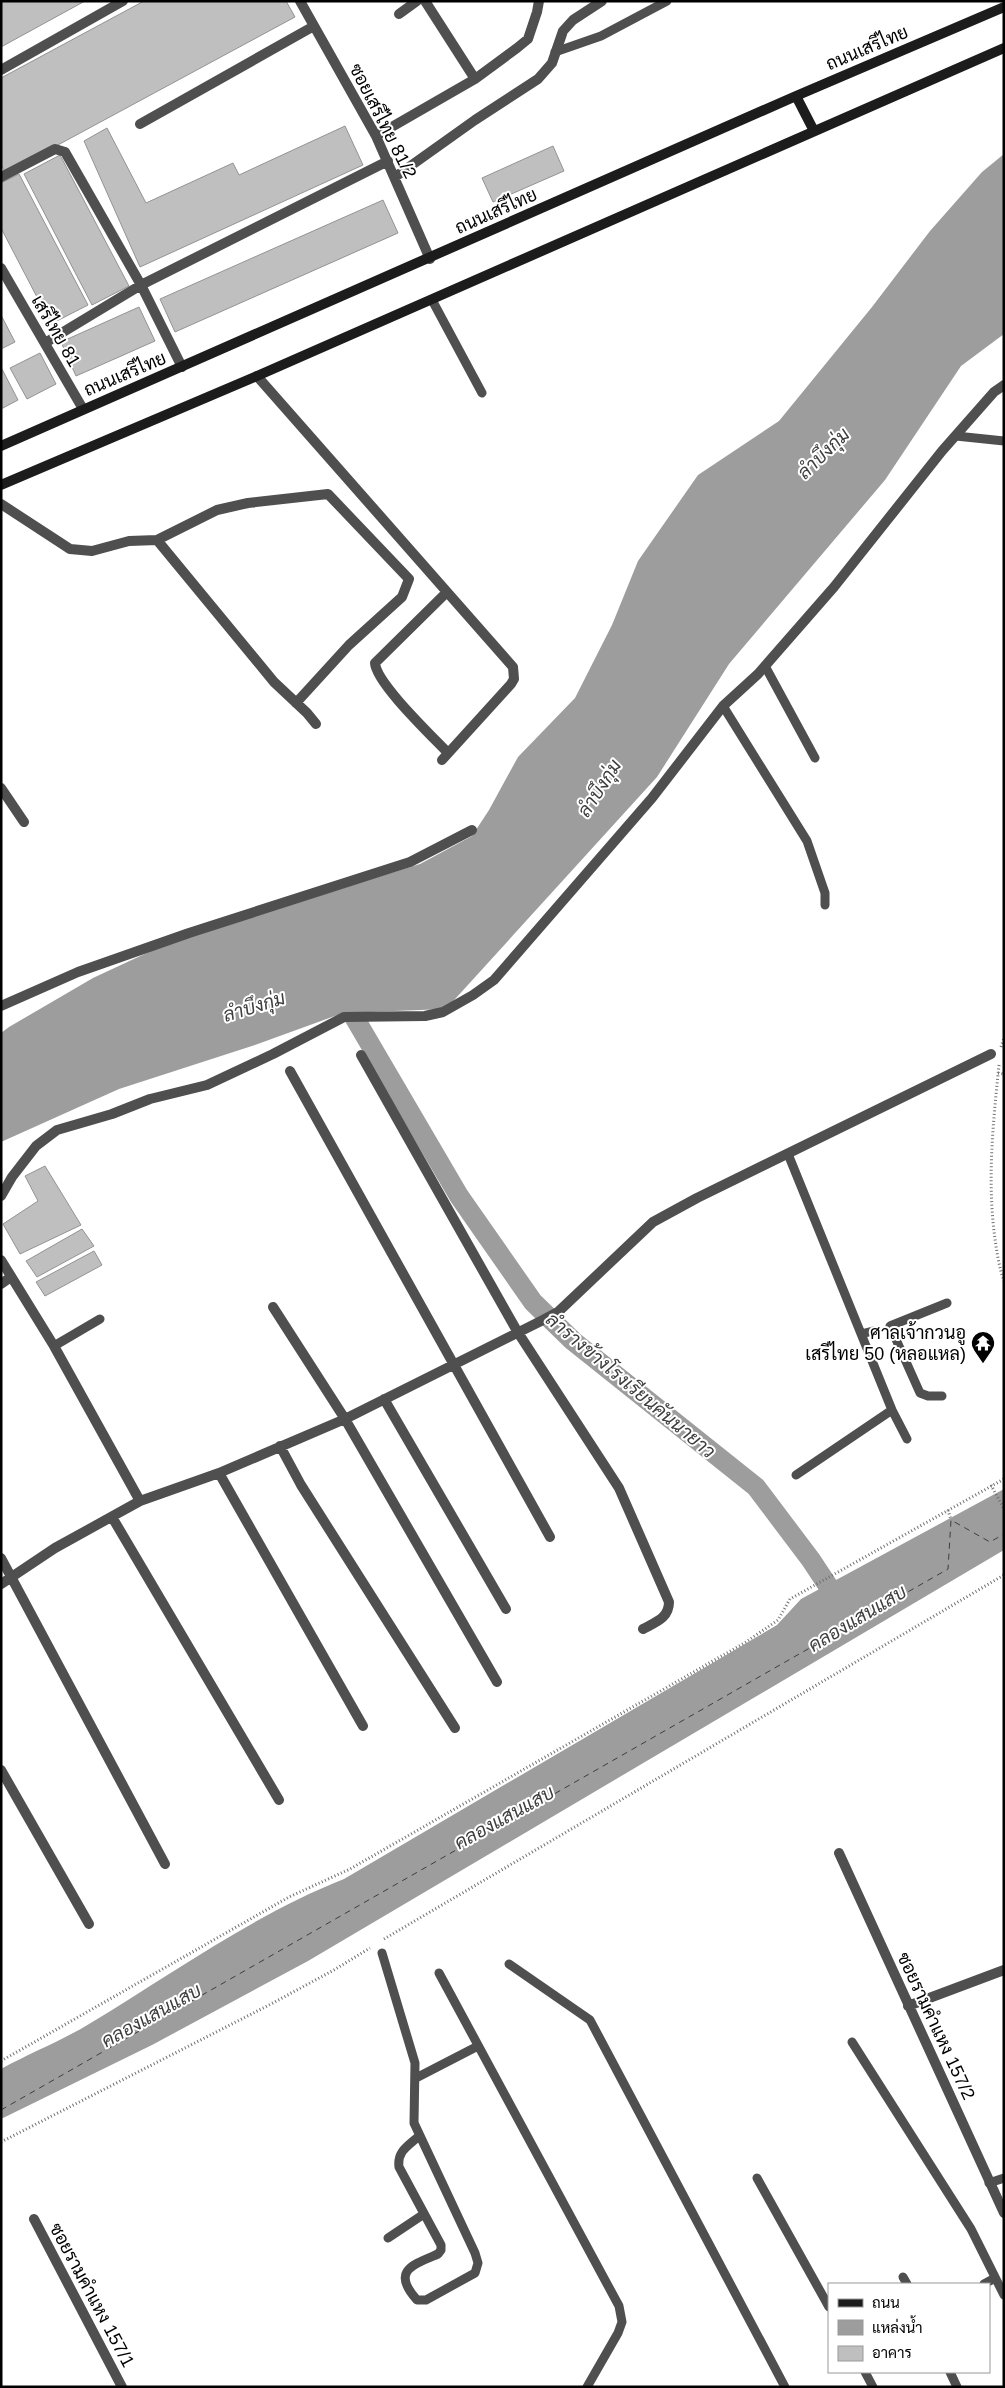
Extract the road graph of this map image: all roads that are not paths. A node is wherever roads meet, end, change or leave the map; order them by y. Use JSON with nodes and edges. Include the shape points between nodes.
{"nodes":[{"id":1,"x":123,"y":1,"type":"edge"},
{"id":2,"x":300,"y":1,"type":"edge"},
{"id":3,"x":417,"y":1,"type":"edge"},
{"id":4,"x":425,"y":1,"type":"edge"},
{"id":5,"x":538,"y":1,"type":"edge"},
{"id":6,"x":602,"y":1,"type":"edge"},
{"id":7,"x":668,"y":1,"type":"edge"},
{"id":8,"x":1004,"y":7,"type":"edge"},
{"id":9,"x":398,"y":14,"type":"dead end"},
{"id":10,"x":314,"y":26,"type":"junction"},
{"id":11,"x":1004,"y":48,"type":"edge"},
{"id":12,"x":555,"y":52,"type":"junction"},
{"id":13,"x":1,"y":70,"type":"edge"},
{"id":14,"x":474,"y":79,"type":"junction"},
{"id":15,"x":796,"y":96,"type":"junction"},
{"id":16,"x":140,"y":124,"type":"dead end"},
{"id":17,"x":814,"y":131,"type":"junction"},
{"id":18,"x":376,"y":136,"type":"junction"},
{"id":19,"x":388,"y":161,"type":"junction"},
{"id":20,"x":1,"y":177,"type":"edge"},
{"id":21,"x":395,"y":178,"type":"junction"},
{"id":22,"x":430,"y":259,"type":"junction"},
{"id":23,"x":1,"y":268,"type":"edge"},
{"id":24,"x":141,"y":285,"type":"junction"},
{"id":25,"x":432,"y":300,"type":"junction"},
{"id":26,"x":45,"y":343,"type":"junction"},
{"id":27,"x":182,"y":367,"type":"junction"},
{"id":28,"x":257,"y":376,"type":"junction"},
{"id":29,"x":1004,"y":385,"type":"edge"},
{"id":30,"x":482,"y":393,"type":"dead end"},
{"id":31,"x":83,"y":409,"type":"junction"},
{"id":32,"x":956,"y":436,"type":"junction"},
{"id":33,"x":1004,"y":441,"type":"edge"},
{"id":34,"x":1,"y":446,"type":"edge"},
{"id":35,"x":1,"y":485,"type":"edge"},
{"id":36,"x":1,"y":504,"type":"edge"},
{"id":37,"x":157,"y":540,"type":"junction"},
{"id":38,"x":447,"y":592,"type":"junction"},
{"id":39,"x":765,"y":666,"type":"junction"},
{"id":40,"x":296,"y":703,"type":"junction"},
{"id":41,"x":724,"y":706,"type":"junction"},
{"id":42,"x":316,"y":724,"type":"dead end"},
{"id":43,"x":815,"y":758,"type":"dead end"},
{"id":44,"x":1,"y":788,"type":"edge"},
{"id":45,"x":24,"y":822,"type":"dead end"},
{"id":46,"x":472,"y":830,"type":"dead end"},
{"id":47,"x":825,"y":905,"type":"dead end"},
{"id":48,"x":1,"y":1006,"type":"edge"},
{"id":49,"x":361,"y":1055,"type":"dead end"},
{"id":50,"x":996,"y":1056,"type":"road end"},
{"id":51,"x":290,"y":1071,"type":"dead end"},
{"id":52,"x":788,"y":1154,"type":"junction"},
{"id":53,"x":1,"y":1196,"type":"edge"},
{"id":54,"x":1,"y":1260,"type":"edge"},
{"id":55,"x":11,"y":1277,"type":"junction"},
{"id":56,"x":1,"y":1284,"type":"edge"},
{"id":57,"x":947,"y":1302,"type":"dead end"},
{"id":58,"x":273,"y":1307,"type":"dead end"},
{"id":59,"x":100,"y":1319,"type":"dead end"},
{"id":60,"x":517,"y":1331,"type":"junction"},
{"id":61,"x":873,"y":1331,"type":"dead end"},
{"id":62,"x":861,"y":1334,"type":"junction"},
{"id":63,"x":54,"y":1346,"type":"junction"},
{"id":64,"x":454,"y":1363,"type":"junction"},
{"id":65,"x":942,"y":1396,"type":"dead end"},
{"id":66,"x":384,"y":1399,"type":"junction"},
{"id":67,"x":892,"y":1410,"type":"junction"},
{"id":68,"x":346,"y":1419,"type":"junction"},
{"id":69,"x":907,"y":1439,"type":"dead end"},
{"id":70,"x":280,"y":1446,"type":"junction"},
{"id":71,"x":218,"y":1473,"type":"junction"},
{"id":72,"x":796,"y":1475,"type":"dead end"},
{"id":73,"x":140,"y":1501,"type":"junction"},
{"id":74,"x":112,"y":1517,"type":"junction"},
{"id":75,"x":550,"y":1537,"type":"dead end"},
{"id":76,"x":1,"y":1558,"type":"edge"},
{"id":77,"x":12,"y":1576,"type":"junction"},
{"id":78,"x":1,"y":1584,"type":"edge"},
{"id":79,"x":506,"y":1609,"type":"dead end"},
{"id":80,"x":643,"y":1629,"type":"dead end"},
{"id":81,"x":497,"y":1682,"type":"dead end"},
{"id":82,"x":364,"y":1726,"type":"dead end"},
{"id":83,"x":455,"y":1728,"type":"dead end"},
{"id":84,"x":1,"y":1770,"type":"edge"},
{"id":85,"x":279,"y":1800,"type":"dead end"},
{"id":86,"x":839,"y":1853,"type":"dead end"},
{"id":87,"x":166,"y":1864,"type":"dead end"},
{"id":88,"x":89,"y":1924,"type":"dead end"},
{"id":89,"x":382,"y":1953,"type":"dead end"},
{"id":90,"x":509,"y":1964,"type":"dead end"},
{"id":91,"x":1004,"y":1970,"type":"edge"},
{"id":92,"x":439,"y":1973,"type":"dead end"},
{"id":93,"x":908,"y":2006,"type":"junction"},
{"id":94,"x":852,"y":2042,"type":"dead end"},
{"id":95,"x":478,"y":2046,"type":"junction"},
{"id":96,"x":416,"y":2078,"type":"junction"},
{"id":97,"x":419,"y":2136,"type":"junction"},
{"id":98,"x":757,"y":2178,"type":"dead end"},
{"id":99,"x":1004,"y":2178,"type":"edge"},
{"id":100,"x":989,"y":2183,"type":"junction"},
{"id":101,"x":1004,"y":2213,"type":"edge"},
{"id":102,"x":424,"y":2214,"type":"junction"},
{"id":103,"x":34,"y":2219,"type":"dead end"},
{"id":104,"x":388,"y":2238,"type":"dead end"},
{"id":105,"x":995,"y":2278,"type":"junction"},
{"id":106,"x":986,"y":2283,"type":"edge"},
{"id":107,"x":1004,"y":2295,"type":"edge"},
{"id":108,"x":828,"y":2305,"type":"edge"},
{"id":109,"x":866,"y":2373,"type":"edge"},
{"id":110,"x":950,"y":2373,"type":"edge"},
{"id":111,"x":122,"y":2387,"type":"edge"},
{"id":112,"x":587,"y":2387,"type":"edge"},
{"id":113,"x":785,"y":2387,"type":"edge"},
{"id":114,"x":873,"y":2387,"type":"edge"},
{"id":115,"x":957,"y":2387,"type":"edge"}],
"edges":[{"from":1,"to":13,"type":"street"},
{"from":2,"to":10,"type":"street","name":"ซอยเสรีไทย 81/2"},
{"from":3,"to":9,"type":"street"},
{"from":4,"to":14,"type":"street"},
{"from":5,"to":14,"type":"street","via":[[528,39]]},
{"from":6,"to":12,"type":"street","via":[[573,20],[563,31]]},
{"from":7,"to":12,"type":"lane","via":[[600,36]]},
{"from":8,"to":15,"type":"main road","name":"ถนนเสรีไทย"},
{"from":10,"to":16,"type":"street"},
{"from":10,"to":18,"type":"street","name":"ซอยเสรีไทย 81/2"},
{"from":11,"to":17,"type":"main road"},
{"from":12,"to":21,"type":"street","via":[[552,63],[538,78]]},
{"from":14,"to":18,"type":"street"},
{"from":15,"to":17,"type":"main road"},
{"from":15,"to":22,"type":"main road","name":"ถนนเสรีไทย"},
{"from":17,"to":25,"type":"main road"},
{"from":18,"to":19,"type":"street","name":"ซอยเสรีไทย 81/2"},
{"from":19,"to":21,"type":"street","name":"ซอยเสรีไทย 81/2"},
{"from":19,"to":24,"type":"street"},
{"from":20,"to":24,"type":"street","via":[[55,149],[65,152]]},
{"from":21,"to":22,"type":"street","name":"ซอยเสรีไทย 81/2"},
{"from":22,"to":27,"type":"main road","name":"ถนนเสรีไทย"},
{"from":23,"to":26,"type":"street","name":"เสรีไทย 81"},
{"from":24,"to":26,"type":"street"},
{"from":24,"to":27,"type":"street"},
{"from":25,"to":28,"type":"main road"},
{"from":25,"to":30,"type":"lane"},
{"from":26,"to":31,"type":"street","name":"เสรีไทย 81"},
{"from":27,"to":31,"type":"main road","name":"ถนนเสรีไทย"},
{"from":28,"to":35,"type":"main road"},
{"from":28,"to":38,"type":"street"},
{"from":29,"to":32,"type":"street"},
{"from":31,"to":34,"type":"main road","name":"ถนนเสรีไทย"},
{"from":32,"to":33,"type":"lane"},
{"from":32,"to":39,"type":"street","via":[[834,587]]},
{"from":36,"to":37,"type":"street","via":[[70,549],[92,550],[130,540]]},
{"from":37,"to":40,"type":"street","via":[[274,682]]},
{"from":37,"to":40,"type":"street","via":[[217,510],[248,503],[328,494],[409,579],[402,597],[349,645]]},
{"from":38,"to":38,"type":"street","via":[[510,663],[514,675],[511,684],[445,756],[385,684],[375,663]]},
{"from":39,"to":41,"type":"street"},
{"from":39,"to":43,"type":"lane"},
{"from":40,"to":42,"type":"street"},
{"from":41,"to":47,"type":"lane","via":[[807,841],[825,893]]},
{"from":41,"to":53,"type":"street","via":[[652,798],[494,980],[458,1005],[438,1014],[340,1018],[207,1085],[150,1099],[58,1130],[36,1146]]},
{"from":44,"to":45,"type":"street"},
{"from":46,"to":48,"type":"street","via":[[410,862],[78,972]]},
{"from":49,"to":60,"type":"street"},
{"from":50,"to":52,"type":"street"},
{"from":51,"to":64,"type":"street"},
{"from":52,"to":60,"type":"street","via":[[653,1222],[558,1312]]},
{"from":52,"to":62,"type":"lane"},
{"from":54,"to":55,"type":"street"},
{"from":55,"to":56,"type":"street"},
{"from":55,"to":63,"type":"street"},
{"from":57,"to":65,"type":"lane","via":[[888,1327],[920,1393]]},
{"from":58,"to":68,"type":"street"},
{"from":59,"to":63,"type":"lane"},
{"from":60,"to":64,"type":"street"},
{"from":60,"to":80,"type":"street","via":[[619,1488],[670,1602],[670,1610],[665,1617]]},
{"from":61,"to":62,"type":"lane"},
{"from":62,"to":67,"type":"lane"},
{"from":63,"to":73,"type":"street"},
{"from":64,"to":66,"type":"street"},
{"from":64,"to":75,"type":"street"},
{"from":66,"to":68,"type":"street"},
{"from":66,"to":79,"type":"street"},
{"from":67,"to":69,"type":"lane"},
{"from":67,"to":72,"type":"lane"},
{"from":68,"to":70,"type":"street"},
{"from":68,"to":81,"type":"street"},
{"from":70,"to":71,"type":"street"},
{"from":70,"to":83,"type":"street"},
{"from":71,"to":73,"type":"street"},
{"from":71,"to":82,"type":"street"},
{"from":73,"to":74,"type":"street"},
{"from":74,"to":77,"type":"street"},
{"from":74,"to":85,"type":"street"},
{"from":76,"to":77,"type":"street"},
{"from":77,"to":78,"type":"street"},
{"from":77,"to":87,"type":"street"},
{"from":84,"to":88,"type":"street"},
{"from":86,"to":93,"type":"street","name":"ซอยรามคำแหง 157/2"},
{"from":89,"to":96,"type":"lane","via":[[415,2063]]},
{"from":90,"to":113,"type":"lane","via":[[590,2020]]},
{"from":91,"to":93,"type":"street"},
{"from":92,"to":95,"type":"lane"},
{"from":93,"to":100,"type":"street","name":"ซอยรามคำแหง 157/2"},
{"from":94,"to":105,"type":"lane","via":[[971,2229]]},
{"from":95,"to":96,"type":"lane"},
{"from":95,"to":112,"type":"lane","via":[[619,2306],[622,2322],[618,2333]]},
{"from":96,"to":97,"type":"lane","via":[[414,2123]]},
{"from":97,"to":102,"type":"lane","via":[[400,2154],[398,2161]]},
{"from":97,"to":102,"type":"lane","via":[[478,2263],[475,2273],[426,2300],[418,2300],[406,2284],[405,2274],[409,2267],[441,2250]]},
{"from":98,"to":108,"type":"lane"},
{"from":99,"to":100,"type":"lane"},
{"from":100,"to":101,"type":"street","name":"ซอยรามคำแหง 157/2"},
{"from":102,"to":104,"type":"lane"},
{"from":103,"to":111,"type":"street","name":"ซอยรามคำแหง 157/1"},
{"from":105,"to":106,"type":"lane"},
{"from":105,"to":107,"type":"lane"},
{"from":109,"to":114,"type":"lane"},
{"from":110,"to":115,"type":"lane"}]}
